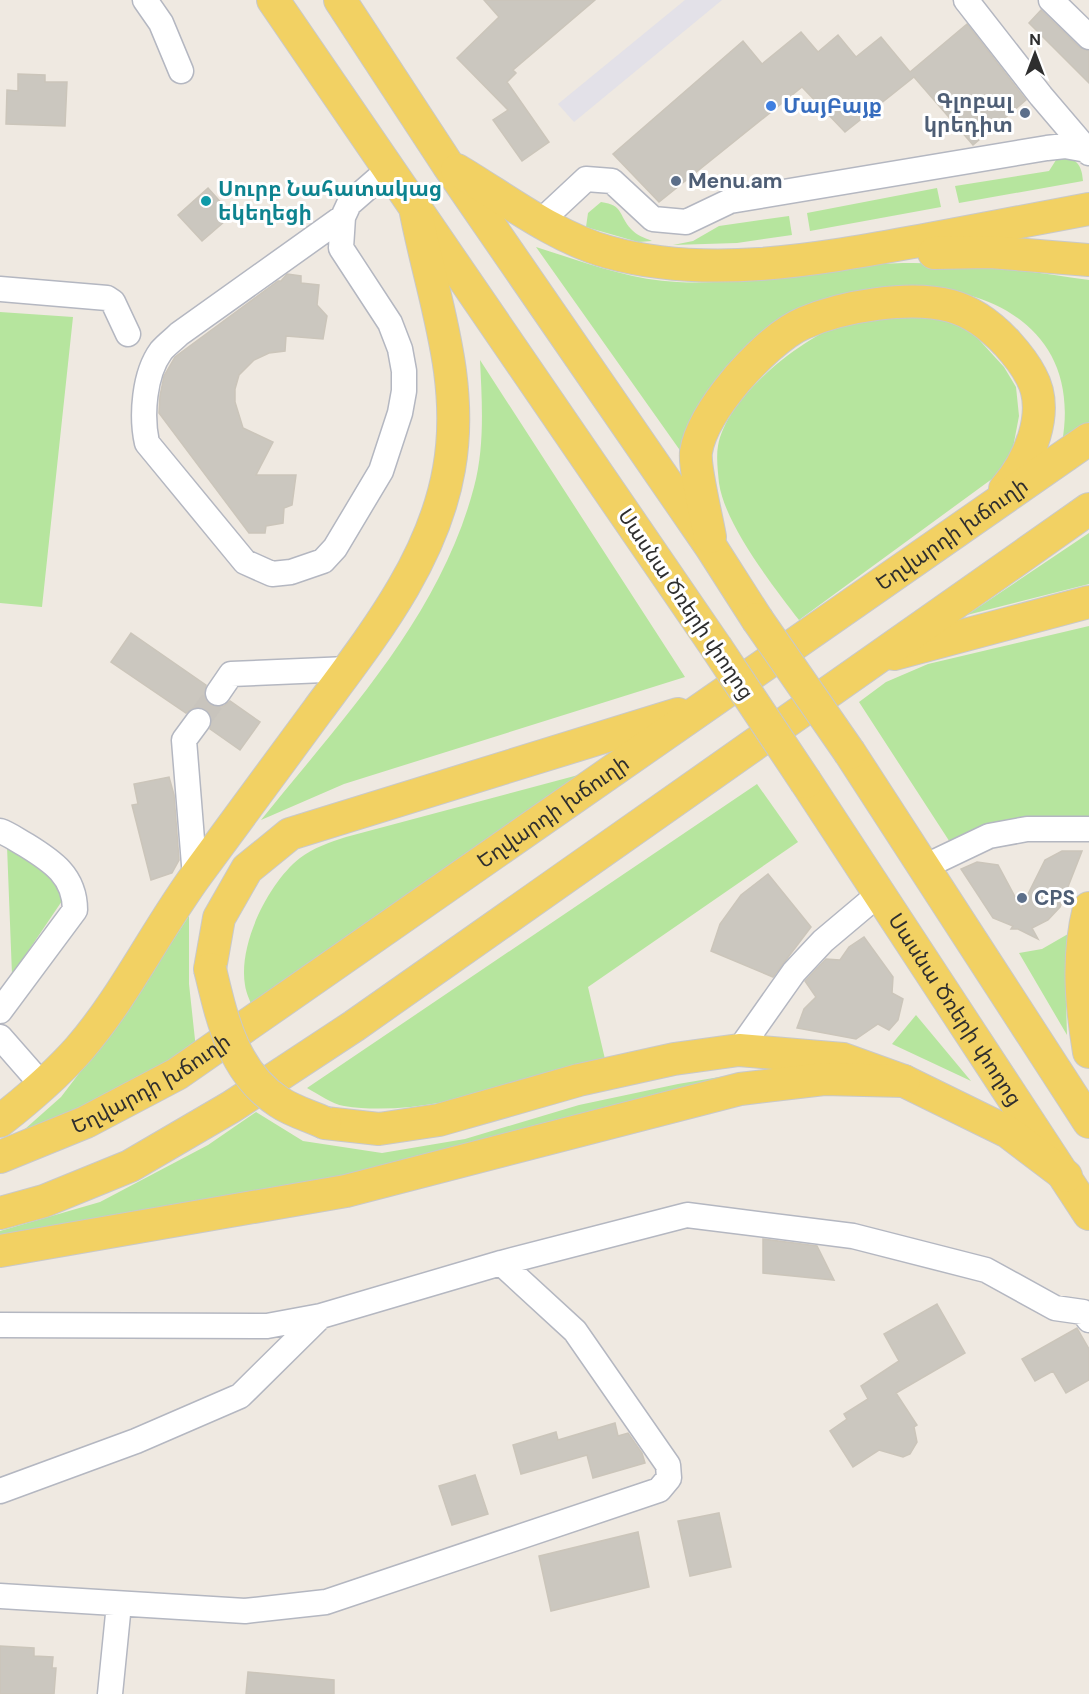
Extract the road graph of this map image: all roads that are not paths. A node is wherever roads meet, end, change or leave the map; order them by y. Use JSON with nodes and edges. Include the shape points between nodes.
{"nodes":[{"id":1,"x":145,"y":0,"type":"edge"},
{"id":2,"x":273,"y":0,"type":"edge"},
{"id":3,"x":340,"y":0,"type":"edge"},
{"id":4,"x":966,"y":0,"type":"edge"},
{"id":5,"x":1051,"y":0,"type":"edge"},
{"id":6,"x":1089,"y":37,"type":"edge"},
{"id":7,"x":181,"y":72,"type":"dead end"},
{"id":8,"x":1088,"y":151,"type":"edge"},
{"id":9,"x":448,"y":165,"type":"junction"},
{"id":10,"x":388,"y":170,"type":"junction"},
{"id":11,"x":1089,"y":209,"type":"edge"},
{"id":12,"x":416,"y":213,"type":"junction"},
{"id":13,"x":343,"y":217,"type":"junction"},
{"id":14,"x":541,"y":221,"type":"junction"},
{"id":15,"x":847,"y":254,"type":"junction"},
{"id":16,"x":1089,"y":260,"type":"edge"},
{"id":17,"x":0,"y":289,"type":"edge"},
{"id":18,"x":128,"y":334,"type":"dead end"},
{"id":19,"x":1089,"y":439,"type":"edge"},
{"id":20,"x":1089,"y":509,"type":"edge"},
{"id":21,"x":987,"y":510,"type":"junction"},
{"id":22,"x":711,"y":547,"type":"junction"},
{"id":23,"x":1089,"y":602,"type":"edge"},
{"id":24,"x":873,"y":660,"type":"junction"},
{"id":25,"x":348,"y":669,"type":"junction"},
{"id":26,"x":218,"y":693,"type":"tunnel mouth"},
{"id":27,"x":710,"y":703,"type":"junction"},
{"id":28,"x":198,"y":721,"type":"tunnel mouth"},
{"id":29,"x":1089,"y":830,"type":"edge"},
{"id":30,"x":0,"y":831,"type":"edge"},
{"id":31,"x":924,"y":867,"type":"junction"},
{"id":32,"x":195,"y":877,"type":"junction"},
{"id":33,"x":880,"y":893,"type":"junction"},
{"id":34,"x":1089,"y":908,"type":"edge"},
{"id":35,"x":0,"y":1011,"type":"edge"},
{"id":36,"x":0,"y":1037,"type":"edge"},
{"id":37,"x":739,"y":1050,"type":"junction"},
{"id":38,"x":1089,"y":1052,"type":"edge"},
{"id":39,"x":904,"y":1081,"type":"junction"},
{"id":40,"x":43,"y":1086,"type":"junction"},
{"id":41,"x":0,"y":1121,"type":"edge"},
{"id":42,"x":1089,"y":1122,"type":"edge"},
{"id":43,"x":0,"y":1157,"type":"edge"},
{"id":44,"x":1066,"y":1176,"type":"junction"},
{"id":45,"x":0,"y":1213,"type":"edge"},
{"id":46,"x":1089,"y":1214,"type":"edge"},
{"id":47,"x":0,"y":1251,"type":"edge"},
{"id":48,"x":501,"y":1263,"type":"junction"},
{"id":49,"x":321,"y":1316,"type":"junction"},
{"id":50,"x":1089,"y":1320,"type":"edge"},
{"id":51,"x":0,"y":1325,"type":"edge"},
{"id":52,"x":0,"y":1491,"type":"edge"},
{"id":53,"x":0,"y":1596,"type":"edge"},
{"id":54,"x":119,"y":1604,"type":"junction"},
{"id":55,"x":110,"y":1694,"type":"edge"}],
"edges":[{"from":1,"to":7,"type":"street","via":[[161,23]]},
{"from":2,"to":10,"type":"main road","name":"Սասնա Ծռերի փողոց"},
{"from":3,"to":9,"type":"main road"},
{"from":4,"to":8,"type":"street"},
{"from":5,"to":6,"type":"street"},
{"from":8,"to":14,"type":"street","via":[[1065,146],[1047,148],[730,201],[686,222],[652,219],[612,181],[586,179]]},
{"from":9,"to":14,"type":"main road"},
{"from":9,"to":22,"type":"main road"},
{"from":10,"to":12,"type":"main road","name":"Սասնա Ծռերի փողոց"},
{"from":10,"to":13,"type":"street","via":[[349,204]]},
{"from":11,"to":15,"type":"main road"},
{"from":12,"to":25,"type":"main road","via":[[449,353],[455,406],[449,468],[439,511],[423,551],[384,619]]},
{"from":12,"to":33,"type":"main road","name":"Սասնա Ծռերի փողոց","bridge":true,"via":[[716,647]]},
{"from":13,"to":13,"type":"street","via":[[341,248],[390,323],[400,349],[404,371],[400,413],[381,471],[335,548],[305,570],[272,574],[245,562],[147,443],[143,425],[146,392],[160,351],[178,334]]},
{"from":14,"to":15,"type":"main road","via":[[607,252],[647,261],[711,266]]},
{"from":15,"to":16,"type":"main road","via":[[990,252]]},
{"from":17,"to":18,"type":"street","via":[[107,298],[113,302]]},
{"from":19,"to":21,"type":"main road","name":"Եղվարդի խճուղի"},
{"from":20,"to":24,"type":"main road"},
{"from":21,"to":22,"type":"main road","via":[[1019,473],[1028,454],[1038,415],[1032,377],[996,332],[975,316],[952,306],[928,301],[866,305],[803,323],[754,360],[715,405],[696,452]]},
{"from":21,"to":27,"type":"main road","name":"Եղվարդի խճուղի"},
{"from":22,"to":31,"type":"main road","bridge":true},
{"from":23,"to":24,"type":"main road"},
{"from":24,"to":45,"type":"main road","via":[[354,1026],[231,1107],[130,1166],[44,1201]]},
{"from":25,"to":26,"type":"street","via":[[231,674]]},
{"from":25,"to":32,"type":"main road"},
{"from":27,"to":37,"type":"main road","bridge":true,"via":[[290,834],[247,869],[219,918],[210,969],[224,1026],[248,1075],[279,1102],[325,1124],[379,1129],[439,1120],[579,1080],[674,1059]]},
{"from":27,"to":43,"type":"main road","name":"Եղվարդի խճուղի","via":[[177,1074],[86,1122]]},
{"from":28,"to":32,"type":"street","via":[[183,740]]},
{"from":29,"to":31,"type":"street","via":[[1028,829],[989,836]]},
{"from":30,"to":35,"type":"street","via":[[50,860],[67,877],[75,894],[75,910]]},
{"from":31,"to":42,"type":"main road"},
{"from":32,"to":40,"type":"main road","via":[[80,1048]]},
{"from":33,"to":37,"type":"street","via":[[801,964]]},
{"from":33,"to":44,"type":"main road","name":"Սասնա Ծռերի փողոց"},
{"from":34,"to":38,"type":"main road","via":[[1081,942],[1082,1007]]},
{"from":36,"to":40,"type":"street"},
{"from":37,"to":39,"type":"main road","via":[[843,1059]]},
{"from":39,"to":44,"type":"main road","via":[[1008,1132]]},
{"from":39,"to":47,"type":"main road","via":[[824,1079],[740,1089],[346,1191]]},
{"from":40,"to":41,"type":"main road"},
{"from":44,"to":46,"type":"main road","name":"Սասնա Ծռերի փողոց"},
{"from":48,"to":49,"type":"street"},
{"from":48,"to":50,"type":"street","via":[[687,1215],[854,1236],[986,1270],[1055,1308],[1083,1312]]},
{"from":48,"to":54,"type":"street","via":[[575,1331],[602,1369],[668,1465],[669,1478],[659,1490],[326,1602],[245,1611]]},
{"from":49,"to":51,"type":"street","via":[[267,1326]]},
{"from":49,"to":52,"type":"street","via":[[240,1396],[136,1441]]},
{"from":53,"to":54,"type":"street"},
{"from":54,"to":55,"type":"street"}]}
